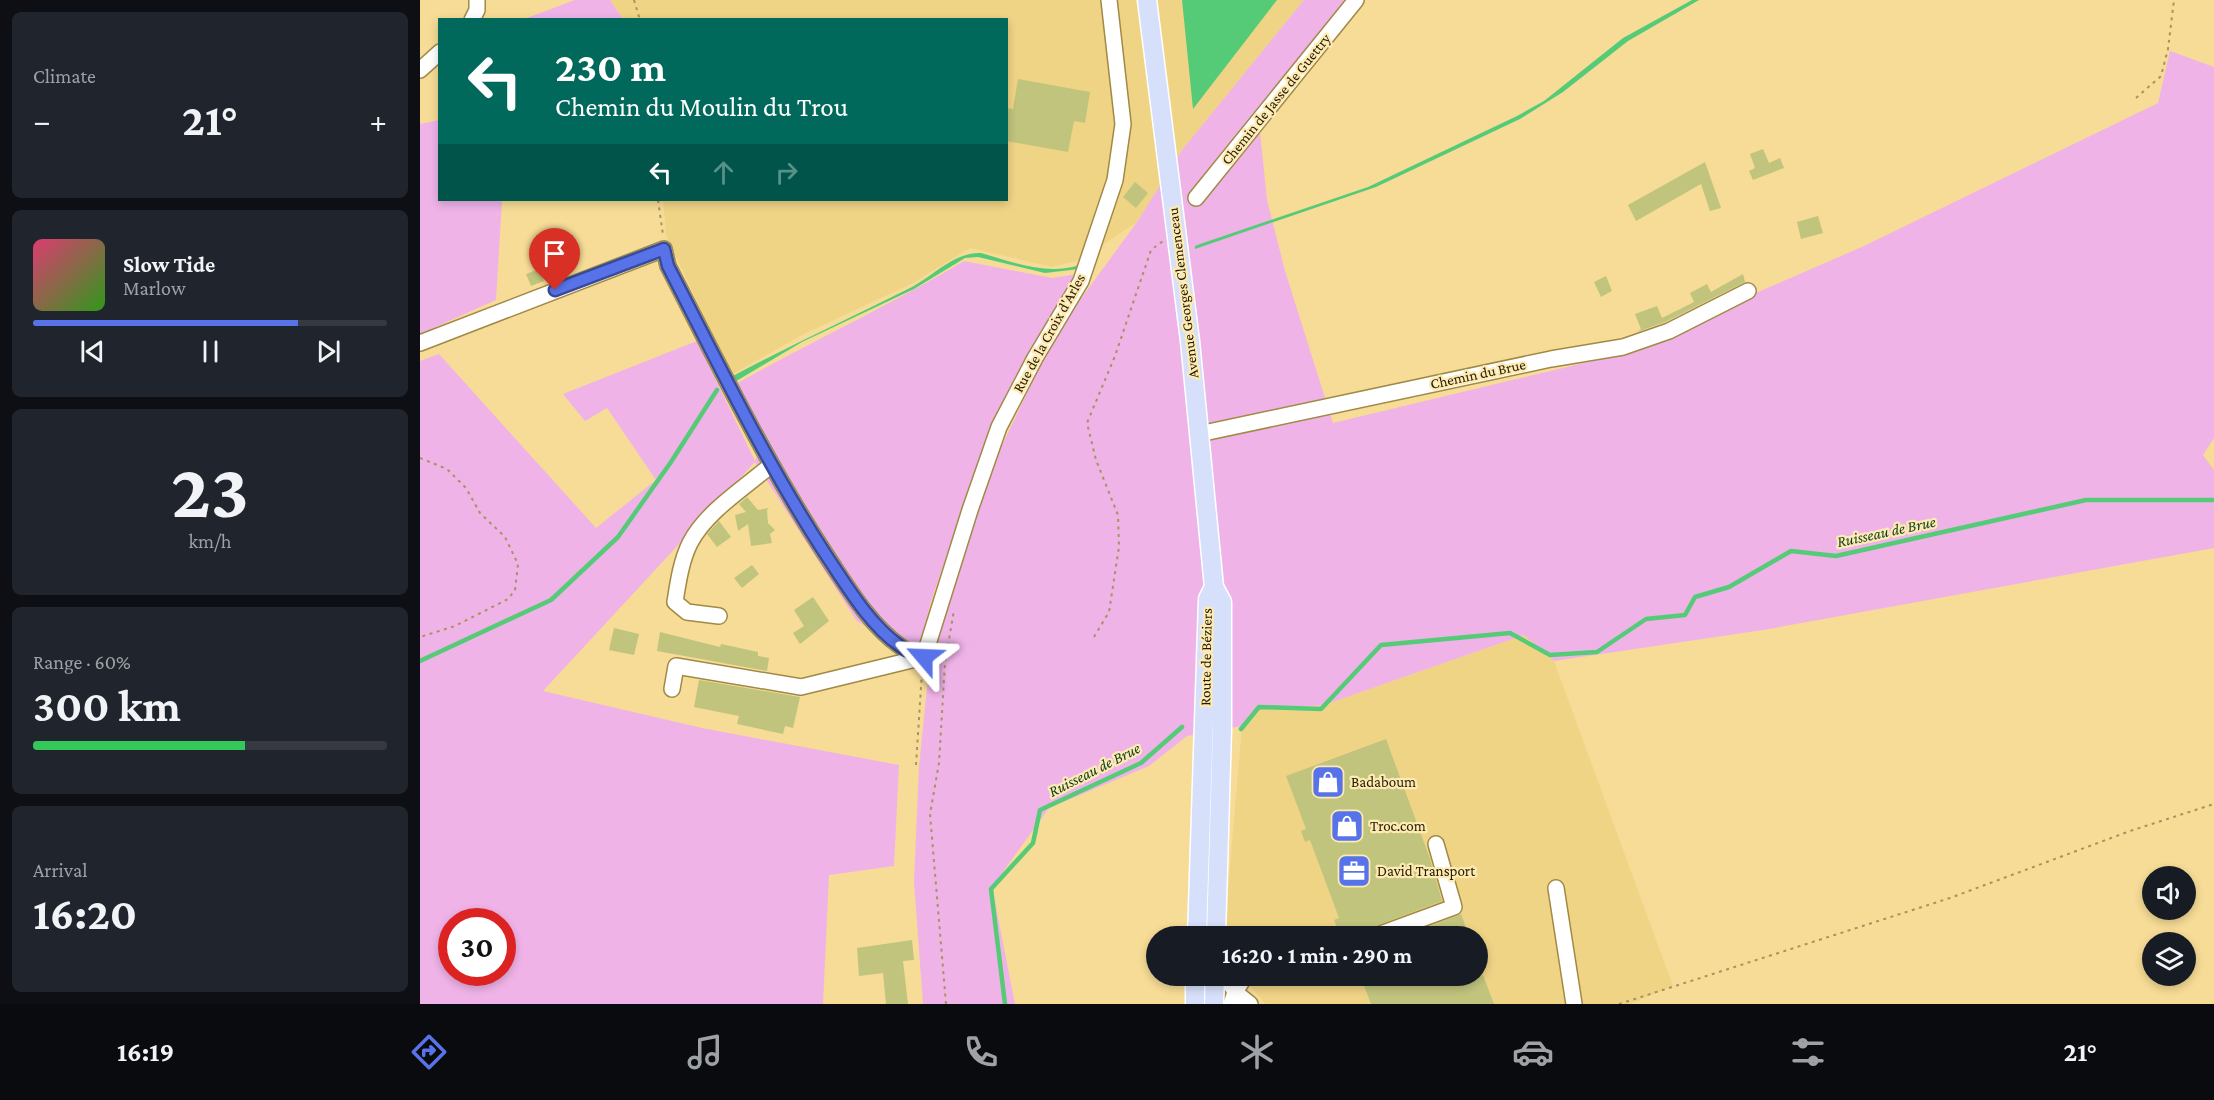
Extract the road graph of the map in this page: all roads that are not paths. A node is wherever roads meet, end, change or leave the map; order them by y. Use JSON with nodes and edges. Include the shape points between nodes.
{"nodes":[{"id":1,"x":477,"y":0,"type":"edge"},
{"id":2,"x":1109,"y":0,"type":"edge"},
{"id":3,"x":1356,"y":0,"type":"edge"},
{"id":4,"x":1148,"y":5,"type":"edge"},
{"id":5,"x":472,"y":18,"type":"edge"},
{"id":6,"x":438,"y":54,"type":"edge"},
{"id":7,"x":420,"y":70,"type":"edge"},
{"id":8,"x":1196,"y":198,"type":"dead end"},
{"id":9,"x":1748,"y":291,"type":"dead end"},
{"id":10,"x":420,"y":343,"type":"edge"},
{"id":11,"x":1199,"y":434,"type":"junction"},
{"id":12,"x":770,"y":466,"type":"junction"},
{"id":13,"x":1214,"y":587,"type":"junction"},
{"id":14,"x":719,"y":616,"type":"dead end"},
{"id":15,"x":924,"y":657,"type":"junction"},
{"id":16,"x":672,"y":689,"type":"dead end"},
{"id":17,"x":1436,"y":844,"type":"dead end"},
{"id":18,"x":1556,"y":888,"type":"dead end"},
{"id":19,"x":1197,"y":926,"type":"edge"},
{"id":20,"x":1216,"y":926,"type":"edge"},
{"id":21,"x":1402,"y":926,"type":"edge"},
{"id":22,"x":1236,"y":986,"type":"edge"},
{"id":23,"x":1194,"y":999,"type":"edge"},
{"id":24,"x":1223,"y":1000,"type":"edge"},
{"id":25,"x":1250,"y":1004,"type":"edge"},
{"id":26,"x":1574,"y":1004,"type":"edge"}],
"edges":[{"from":1,"to":5,"type":"street"},
{"from":2,"to":15,"type":"street","name":"Rue de la Croix d'Arles","via":[[1123,124],[1115,180],[1080,281],[999,427]]},
{"from":3,"to":8,"type":"street","name":"Chemin de Jasse de Guettry"},
{"from":4,"to":11,"type":"main road","name":"Avenue Georges Clemenceau"},
{"from":6,"to":7,"type":"street"},
{"from":9,"to":11,"type":"street","name":"Chemin du Brue","via":[[1669,331],[1623,347]]},
{"from":10,"to":12,"type":"street","via":[[664,249],[668,266]]},
{"from":11,"to":13,"type":"main road","name":"Avenue Georges Clemenceau"},
{"from":12,"to":14,"type":"street","via":[[710,517],[691,543],[675,602],[687,612]]},
{"from":12,"to":15,"type":"street","via":[[870,618],[899,646]]},
{"from":13,"to":19,"type":"main road","name":"Route de Béziers","via":[[1208,599]]},
{"from":13,"to":20,"type":"main road","name":"Route de Béziers","via":[[1222,602]]},
{"from":15,"to":16,"type":"street","via":[[801,687],[676,666]]},
{"from":17,"to":21,"type":"street","via":[[1454,907]]},
{"from":18,"to":26,"type":"street"},
{"from":22,"to":24,"type":"street"},
{"from":23,"to":24,"type":"street"},
{"from":24,"to":25,"type":"street"}]}
